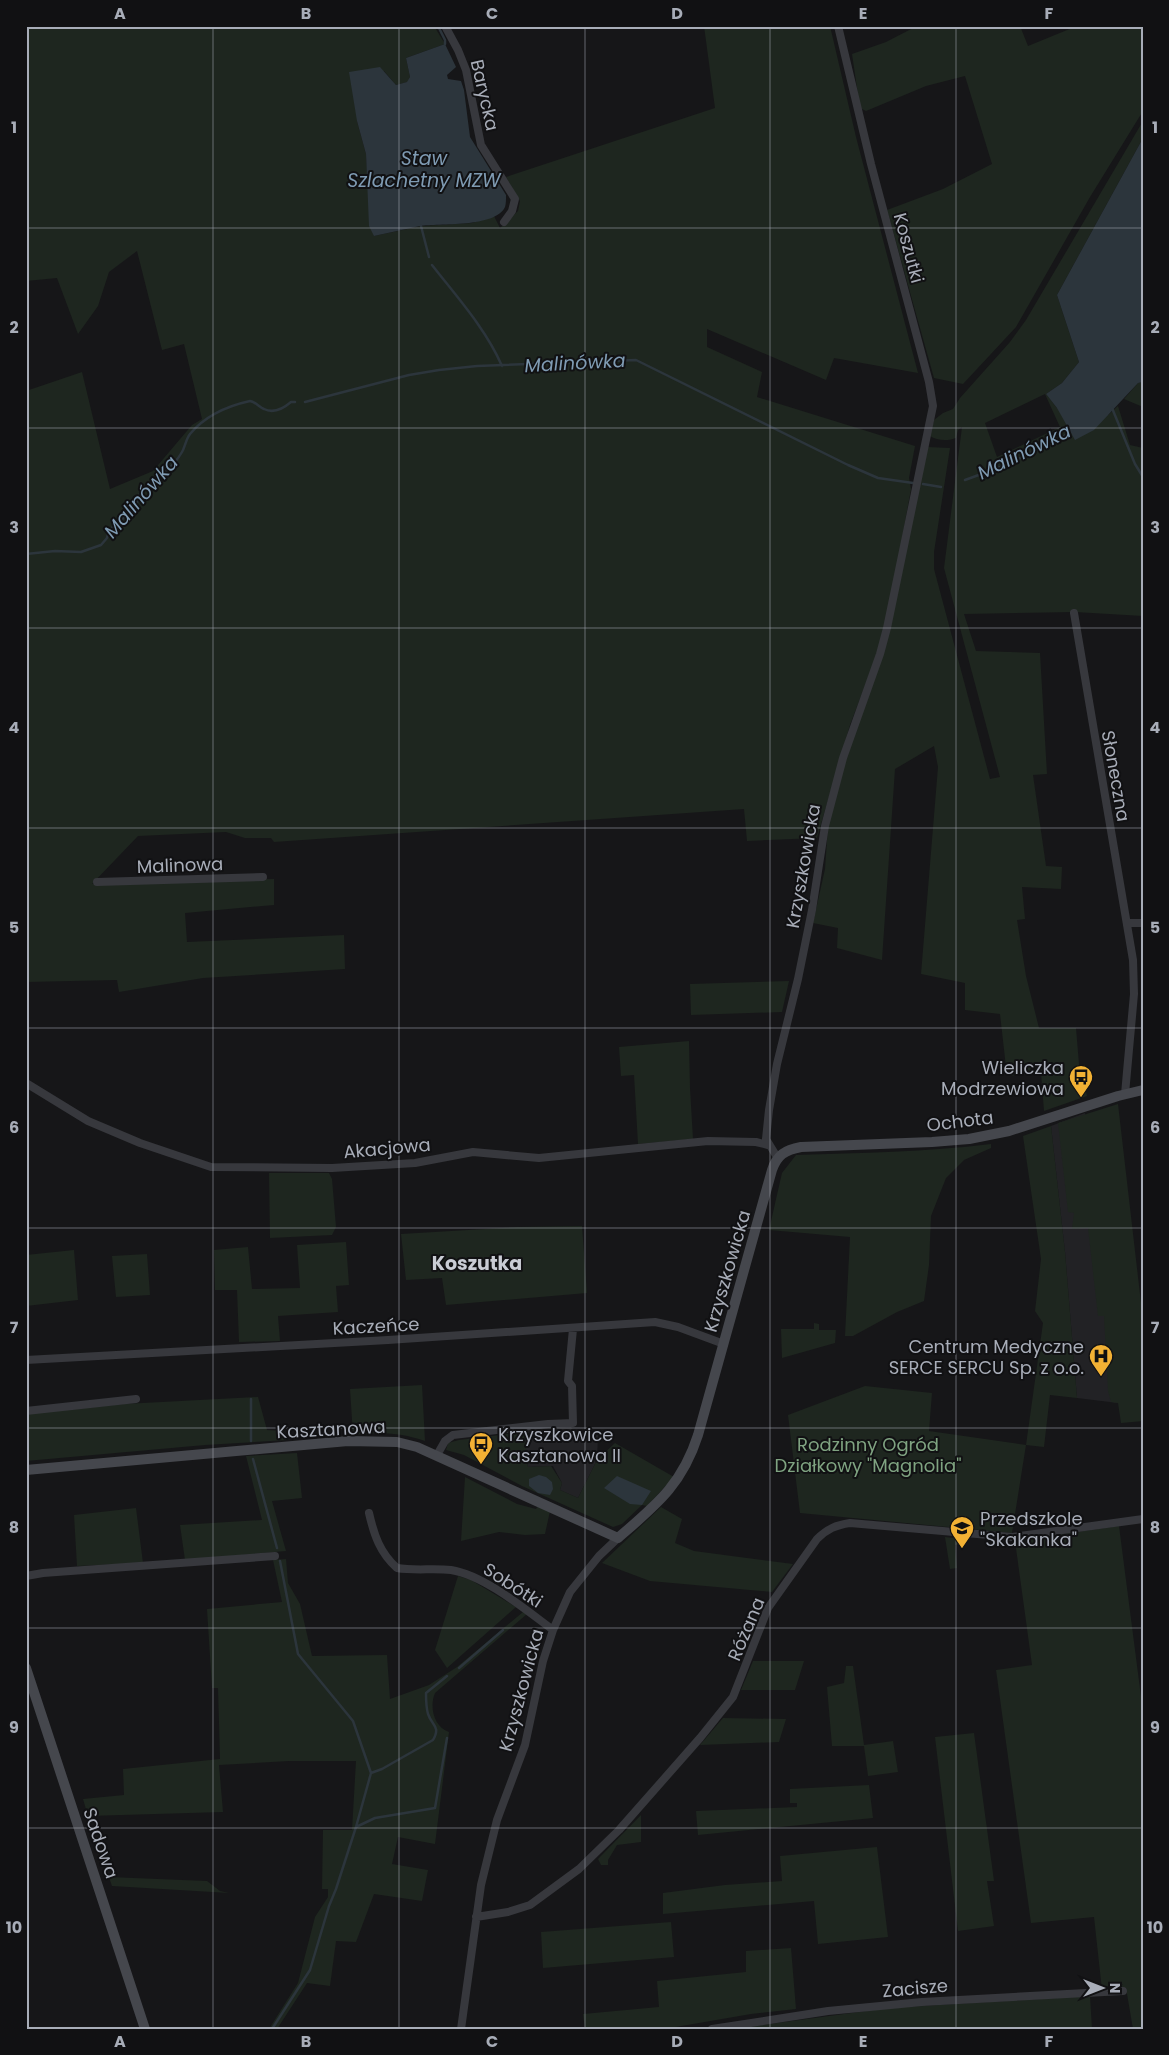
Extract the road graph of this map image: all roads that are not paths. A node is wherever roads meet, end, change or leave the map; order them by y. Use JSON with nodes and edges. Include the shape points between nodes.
{"nodes":[{"id":1,"x":445,"y":26,"type":"edge"},
{"id":2,"x":838,"y":26,"type":"edge"},
{"id":3,"x":504,"y":222,"type":"dead end"},
{"id":4,"x":917,"y":479,"type":"joint"},
{"id":5,"x":1074,"y":613,"type":"dead end"},
{"id":6,"x":263,"y":877,"type":"dead end"},
{"id":7,"x":97,"y":882,"type":"dead end"},
{"id":8,"x":1128,"y":923,"type":"junction"},
{"id":9,"x":1143,"y":923,"type":"edge"},
{"id":10,"x":26,"y":1083,"type":"edge"},
{"id":11,"x":1143,"y":1090,"type":"edge"},
{"id":12,"x":1125,"y":1094,"type":"junction"},
{"id":13,"x":768,"y":1145,"type":"junction"},
{"id":14,"x":777,"y":1157,"type":"junction"},
{"id":15,"x":573,"y":1329,"type":"junction"},
{"id":16,"x":724,"y":1344,"type":"junction"},
{"id":17,"x":26,"y":1360,"type":"edge"},
{"id":18,"x":136,"y":1399,"type":"dead end"},
{"id":19,"x":26,"y":1411,"type":"edge"},
{"id":20,"x":437,"y":1455,"type":"junction"},
{"id":21,"x":26,"y":1470,"type":"edge"},
{"id":22,"x":369,"y":1513,"type":"dead end"},
{"id":23,"x":1143,"y":1519,"type":"edge"},
{"id":24,"x":618,"y":1538,"type":"junction"},
{"id":25,"x":275,"y":1556,"type":"dead end"},
{"id":26,"x":26,"y":1576,"type":"edge"},
{"id":27,"x":553,"y":1630,"type":"junction"},
{"id":28,"x":26,"y":1668,"type":"edge"},
{"id":29,"x":476,"y":1917,"type":"junction"},
{"id":30,"x":1122,"y":1991,"type":"dead end"},
{"id":31,"x":145,"y":2029,"type":"edge"},
{"id":32,"x":461,"y":2029,"type":"edge"},
{"id":33,"x":712,"y":2029,"type":"edge"}],
"edges":[{"from":1,"to":3,"type":"street","name":"Barycka","via":[[466,70],[481,144],[514,199],[512,211]]},
{"from":2,"to":4,"type":"street","name":"Koszutki","via":[[932,398],[932,414]]},
{"from":4,"to":13,"type":"street","name":"Krzyszkowicka","via":[[885,637],[843,758],[825,826],[819,876],[773,1083],[766,1130]]},
{"from":5,"to":8,"type":"street","name":"Słoneczna"},
{"from":6,"to":7,"type":"street","name":"Malinowa"},
{"from":8,"to":9,"type":"street"},
{"from":8,"to":12,"type":"street","name":"Słoneczna","via":[[1134,977]]},
{"from":10,"to":13,"type":"street","name":"Akacjowa","via":[[88,1121],[210,1167],[334,1168],[415,1162],[473,1152],[539,1158],[708,1141]]},
{"from":11,"to":12,"type":"street","name":"Ochota"},
{"from":12,"to":14,"type":"street","name":"Ochota","via":[[993,1135],[932,1142],[801,1147]]},
{"from":13,"to":14,"type":"street"},
{"from":14,"to":16,"type":"street","name":"Krzyszkowicka"},
{"from":15,"to":16,"type":"street","name":"Kaczeńce","via":[[654,1322]]},
{"from":15,"to":17,"type":"street","name":"Kaczeńce"},
{"from":15,"to":20,"type":"street","via":[[568,1381],[572,1386],[573,1424],[542,1424],[453,1435]]},
{"from":16,"to":24,"type":"street","name":"Krzyszkowicka","via":[[698,1435],[684,1471],[663,1497]]},
{"from":18,"to":19,"type":"street"},
{"from":20,"to":21,"type":"street","name":"Kasztanowa","via":[[397,1442],[348,1441]]},
{"from":20,"to":24,"type":"street","name":"Kasztanowa"},
{"from":22,"to":27,"type":"street","name":"Sobótki","via":[[377,1541],[397,1568],[451,1570],[472,1576]]},
{"from":23,"to":29,"type":"street","name":"Różana","via":[[1012,1538],[850,1523],[825,1531],[768,1608],[733,1697],[619,1830],[579,1869],[530,1904],[508,1912]]},
{"from":24,"to":27,"type":"street","name":"Krzyszkowicka","via":[[570,1592]]},
{"from":25,"to":26,"type":"street"},
{"from":27,"to":29,"type":"street","name":"Krzyszkowicka","via":[[525,1745],[497,1820]]},
{"from":28,"to":31,"type":"street","name":"Sadowa"},
{"from":29,"to":32,"type":"street","name":"Krzyszkowicka"},
{"from":30,"to":33,"type":"street","name":"Zacisze","via":[[922,2002],[828,2011]]}]}
